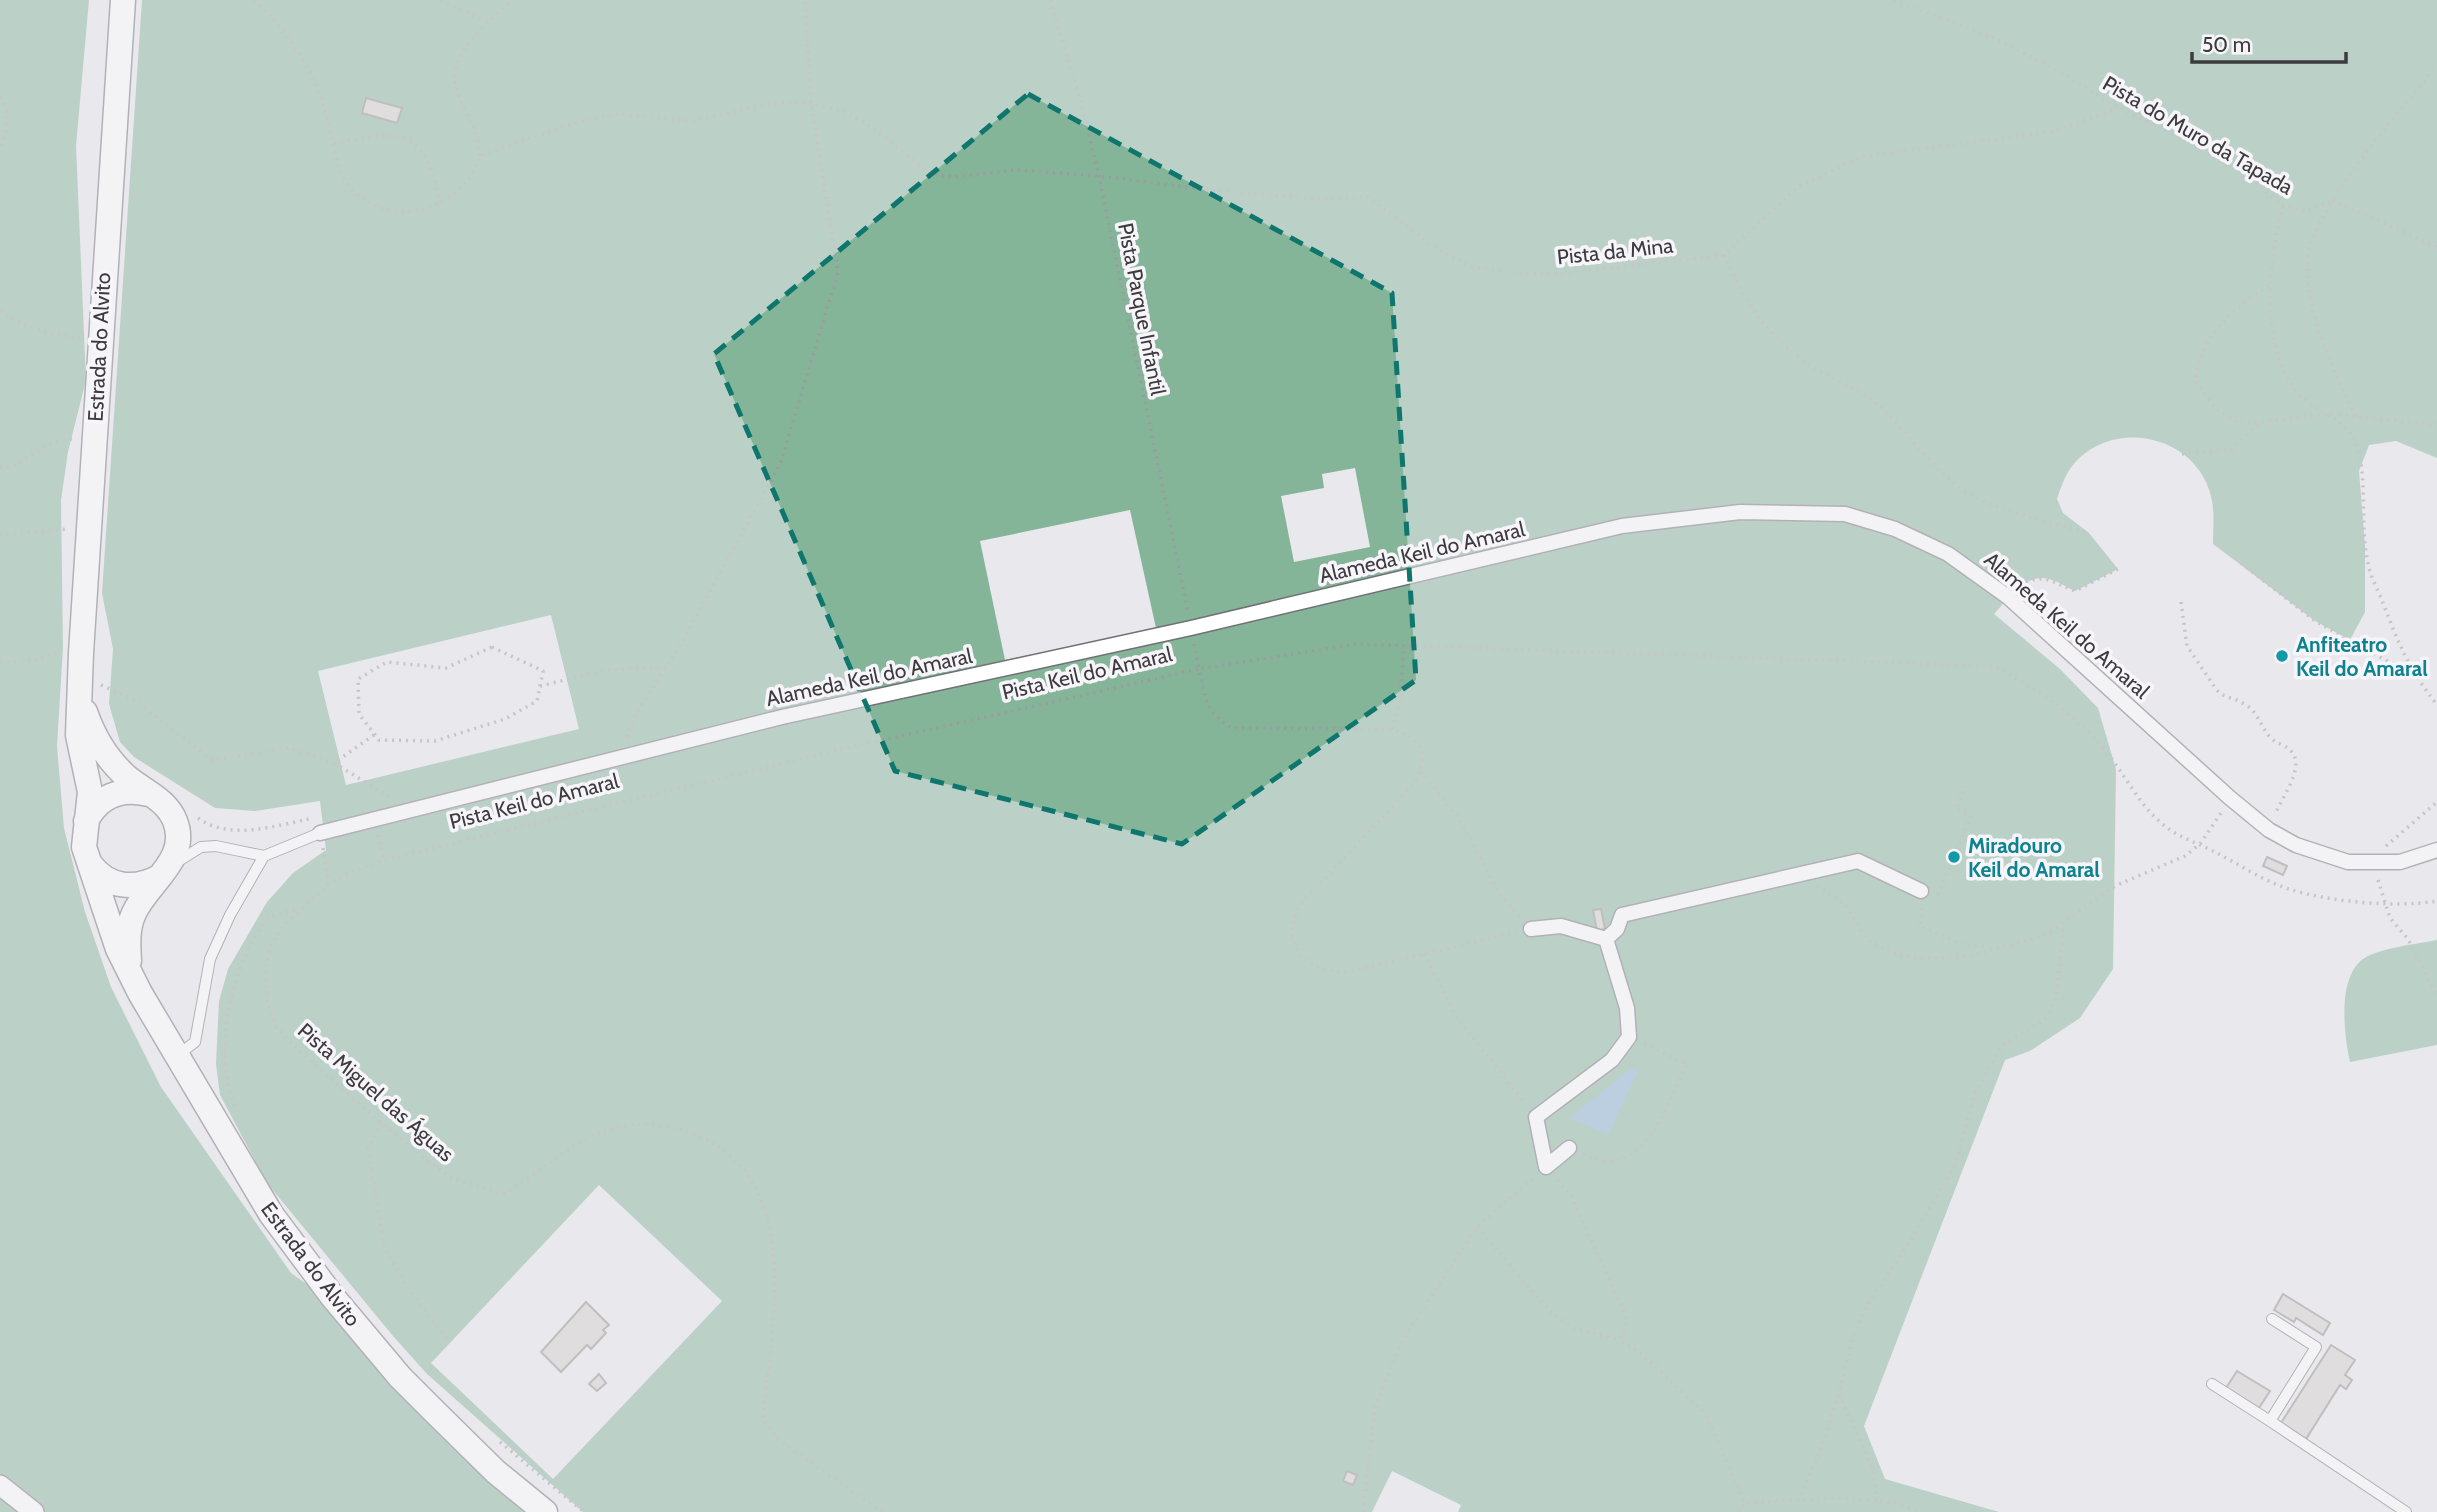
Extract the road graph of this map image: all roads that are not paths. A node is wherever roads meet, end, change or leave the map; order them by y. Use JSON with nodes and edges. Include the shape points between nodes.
{"nodes":[{"id":1,"x":123,"y":0,"type":"edge"},
{"id":2,"x":86,"y":688,"type":"junction"},
{"id":3,"x":148,"y":794,"type":"junction"},
{"id":4,"x":86,"y":822,"type":"junction"},
{"id":5,"x":320,"y":833,"type":"joint"},
{"id":6,"x":2437,"y":850,"type":"edge"},
{"id":7,"x":264,"y":856,"type":"junction"},
{"id":8,"x":87,"y":858,"type":"junction"},
{"id":9,"x":163,"y":873,"type":"junction"},
{"id":10,"x":1921,"y":891,"type":"dead end"},
{"id":11,"x":1531,"y":929,"type":"road end"},
{"id":12,"x":1606,"y":939,"type":"junction"},
{"id":13,"x":130,"y":974,"type":"junction"},
{"id":14,"x":176,"y":1056,"type":"junction"},
{"id":15,"x":1569,"y":1148,"type":"road end"},
{"id":16,"x":2272,"y":1319,"type":"dead end"},
{"id":17,"x":2212,"y":1384,"type":"dead end"},
{"id":18,"x":2270,"y":1421,"type":"junction"},
{"id":19,"x":0,"y":1485,"type":"edge"},
{"id":20,"x":34,"y":1512,"type":"edge"},
{"id":21,"x":545,"y":1512,"type":"edge"},
{"id":22,"x":2406,"y":1512,"type":"edge"}],
"edges":[{"from":1,"to":2,"type":"street","name":"Estrada do Alvito","via":[[81,653]]},
{"from":2,"to":3,"type":"street","name":"Estrada do Alvito","via":[[99,744]]},
{"from":2,"to":4,"type":"street","name":"Estrada do Alvito","via":[[78,736],[90,792]]},
{"from":3,"to":4,"type":"street","via":[[111,795],[100,801]]},
{"from":3,"to":9,"type":"street","name":"Estrada do Alvito","via":[[175,820],[178,845]]},
{"from":4,"to":8,"type":"street","name":"Estrada do Alvito"},
{"from":5,"to":6,"type":"street","name":"Alameda Keil do Amaral","via":[[620,756],[1622,526],[1740,512],[1845,514],[1895,528],[1948,554],[2008,597],[2269,830],[2322,856],[2348,862],[2400,862]]},
{"from":5,"to":7,"type":"lane"},
{"from":7,"to":9,"type":"lane","via":[[201,847]]},
{"from":7,"to":14,"type":"lane","via":[[210,959],[195,1042]]},
{"from":8,"to":9,"type":"street","via":[[113,883],[137,886]]},
{"from":8,"to":13,"type":"street","name":"Estrada do Alvito"},
{"from":9,"to":13,"type":"street","name":"Estrada do Alvito","via":[[131,922]]},
{"from":10,"to":12,"type":"street","via":[[1858,862],[1622,915],[1617,929]]},
{"from":11,"to":12,"type":"street","via":[[1561,926]]},
{"from":12,"to":15,"type":"street","via":[[1627,1008],[1629,1038],[1612,1060],[1536,1117],[1546,1167]]},
{"from":13,"to":14,"type":"street","name":"Estrada do Alvito"},
{"from":14,"to":21,"type":"street","name":"Estrada do Alvito","via":[[271,1214],[332,1296],[426,1403],[496,1472]]},
{"from":16,"to":18,"type":"lane","via":[[2316,1347]]},
{"from":17,"to":18,"type":"lane"},
{"from":18,"to":22,"type":"lane"},
{"from":19,"to":20,"type":"street"}]}
